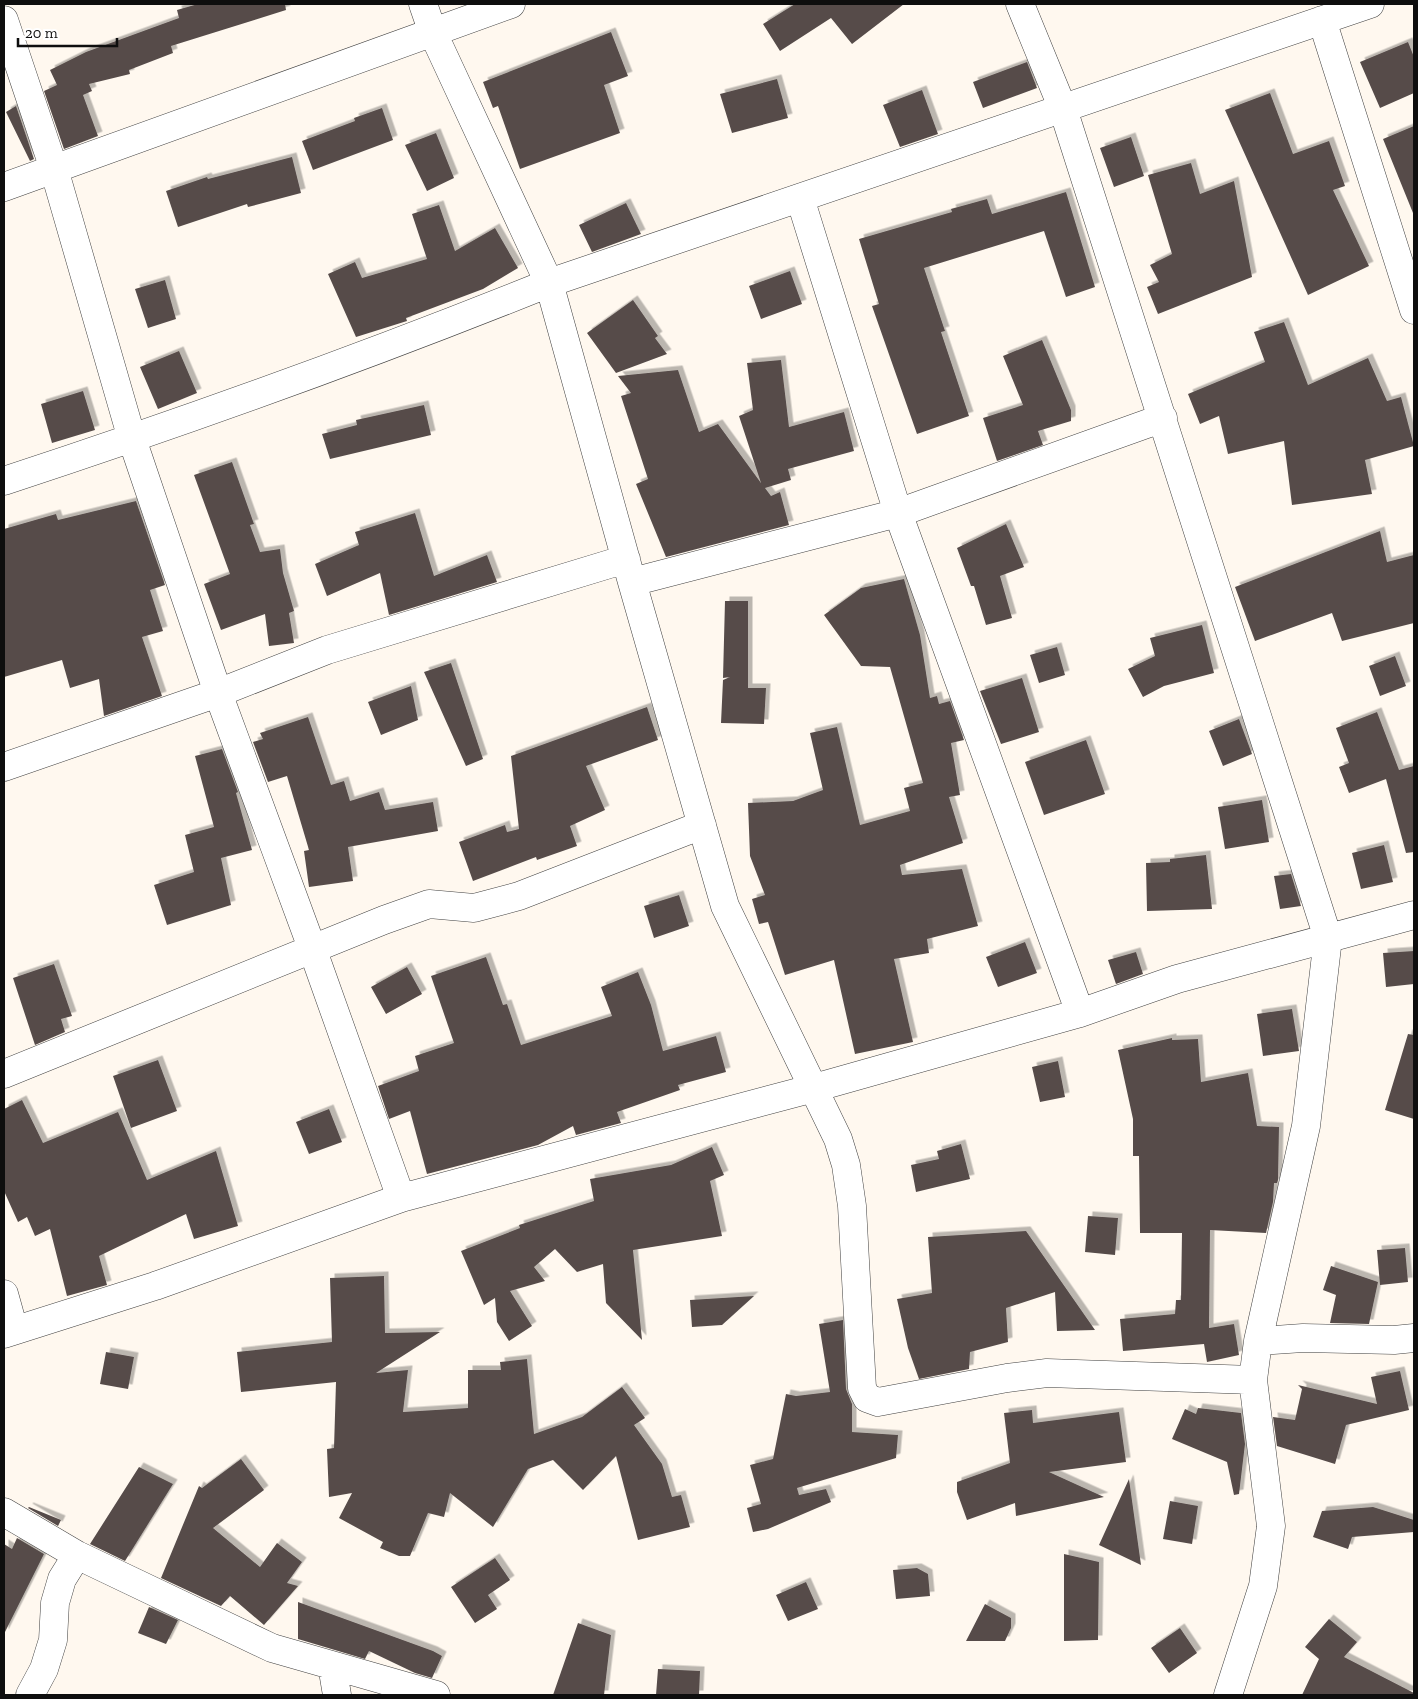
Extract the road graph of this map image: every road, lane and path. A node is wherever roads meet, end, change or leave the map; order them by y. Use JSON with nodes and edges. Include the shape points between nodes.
{"nodes":[{"id":1,"x":423,"y":4,"type":"edge"},
{"id":2,"x":511,"y":4,"type":"edge"},
{"id":3,"x":1020,"y":4,"type":"edge"},
{"id":4,"x":1370,"y":4,"type":"edge"},
{"id":5,"x":4,"y":20,"type":"edge"},
{"id":6,"x":1322,"y":20,"type":"junction"},
{"id":7,"x":433,"y":33,"type":"junction"},
{"id":8,"x":1063,"y":108,"type":"junction"},
{"id":9,"x":54,"y":169,"type":"junction"},
{"id":10,"x":4,"y":187,"type":"edge"},
{"id":11,"x":800,"y":198,"type":"junction"},
{"id":12,"x":549,"y":283,"type":"junction"},
{"id":13,"x":1414,"y":310,"type":"edge"},
{"id":14,"x":1163,"y":418,"type":"junction"},
{"id":15,"x":132,"y":439,"type":"junction"},
{"id":16,"x":4,"y":480,"type":"edge"},
{"id":17,"x":898,"y":513,"type":"junction"},
{"id":18,"x":629,"y":571,"type":"junction"},
{"id":19,"x":218,"y":693,"type":"junction"},
{"id":20,"x":4,"y":767,"type":"edge"},
{"id":21,"x":702,"y":825,"type":"junction"},
{"id":22,"x":1414,"y":915,"type":"edge"},
{"id":23,"x":1328,"y":938,"type":"junction"},
{"id":24,"x":312,"y":948,"type":"junction"},
{"id":25,"x":1080,"y":1013,"type":"junction"},
{"id":26,"x":4,"y":1074,"type":"edge"},
{"id":27,"x":814,"y":1088,"type":"junction"},
{"id":28,"x":401,"y":1198,"type":"junction"},
{"id":29,"x":4,"y":1294,"type":"edge"},
{"id":30,"x":9,"y":1332,"type":"edge"},
{"id":31,"x":1414,"y":1338,"type":"edge"},
{"id":32,"x":1258,"y":1341,"type":"junction"},
{"id":33,"x":1254,"y":1380,"type":"junction"},
{"id":34,"x":4,"y":1512,"type":"edge"},
{"id":35,"x":78,"y":1556,"type":"junction"},
{"id":36,"x":332,"y":1665,"type":"junction"},
{"id":37,"x":30,"y":1695,"type":"edge"},
{"id":38,"x":337,"y":1695,"type":"edge"},
{"id":39,"x":436,"y":1695,"type":"edge"},
{"id":40,"x":1228,"y":1695,"type":"edge"}],
"edges":[{"from":1,"to":7,"type":"street"},
{"from":2,"to":7,"type":"street"},
{"from":3,"to":8,"type":"street"},
{"from":4,"to":6,"type":"street"},
{"from":5,"to":9,"type":"street"},
{"from":6,"to":8,"type":"street"},
{"from":6,"to":13,"type":"street"},
{"from":7,"to":9,"type":"street"},
{"from":7,"to":12,"type":"street"},
{"from":8,"to":11,"type":"street"},
{"from":8,"to":14,"type":"street"},
{"from":9,"to":10,"type":"street"},
{"from":9,"to":15,"type":"street"},
{"from":11,"to":12,"type":"street"},
{"from":11,"to":17,"type":"street"},
{"from":12,"to":15,"type":"street"},
{"from":12,"to":18,"type":"street"},
{"from":14,"to":17,"type":"street"},
{"from":14,"to":23,"type":"street"},
{"from":15,"to":16,"type":"street"},
{"from":15,"to":19,"type":"street"},
{"from":17,"to":18,"type":"street"},
{"from":17,"to":25,"type":"street"},
{"from":18,"to":19,"type":"street","via":[[327,650]]},
{"from":18,"to":21,"type":"street"},
{"from":19,"to":20,"type":"street"},
{"from":19,"to":24,"type":"street"},
{"from":21,"to":24,"type":"street","via":[[519,896],[474,908],[429,904]]},
{"from":21,"to":27,"type":"street","via":[[725,906]]},
{"from":22,"to":23,"type":"street"},
{"from":23,"to":25,"type":"street","via":[[1176,979]]},
{"from":23,"to":32,"type":"street","via":[[1306,1126]]},
{"from":24,"to":26,"type":"street"},
{"from":24,"to":28,"type":"street"},
{"from":25,"to":27,"type":"street"},
{"from":27,"to":28,"type":"street"},
{"from":27,"to":33,"type":"street","via":[[838,1139],[846,1165],[852,1206],[862,1388],[867,1398],[878,1402],[1047,1373]]},
{"from":28,"to":30,"type":"street","via":[[155,1286]]},
{"from":29,"to":30,"type":"street"},
{"from":31,"to":32,"type":"street"},
{"from":32,"to":33,"type":"street"},
{"from":33,"to":40,"type":"street","via":[[1271,1526],[1263,1586]]},
{"from":34,"to":35,"type":"street"},
{"from":35,"to":36,"type":"street","via":[[272,1648]]},
{"from":35,"to":37,"type":"street","via":[[62,1579],[55,1603],[54,1640]]},
{"from":36,"to":38,"type":"street"},
{"from":36,"to":39,"type":"street"}]}
